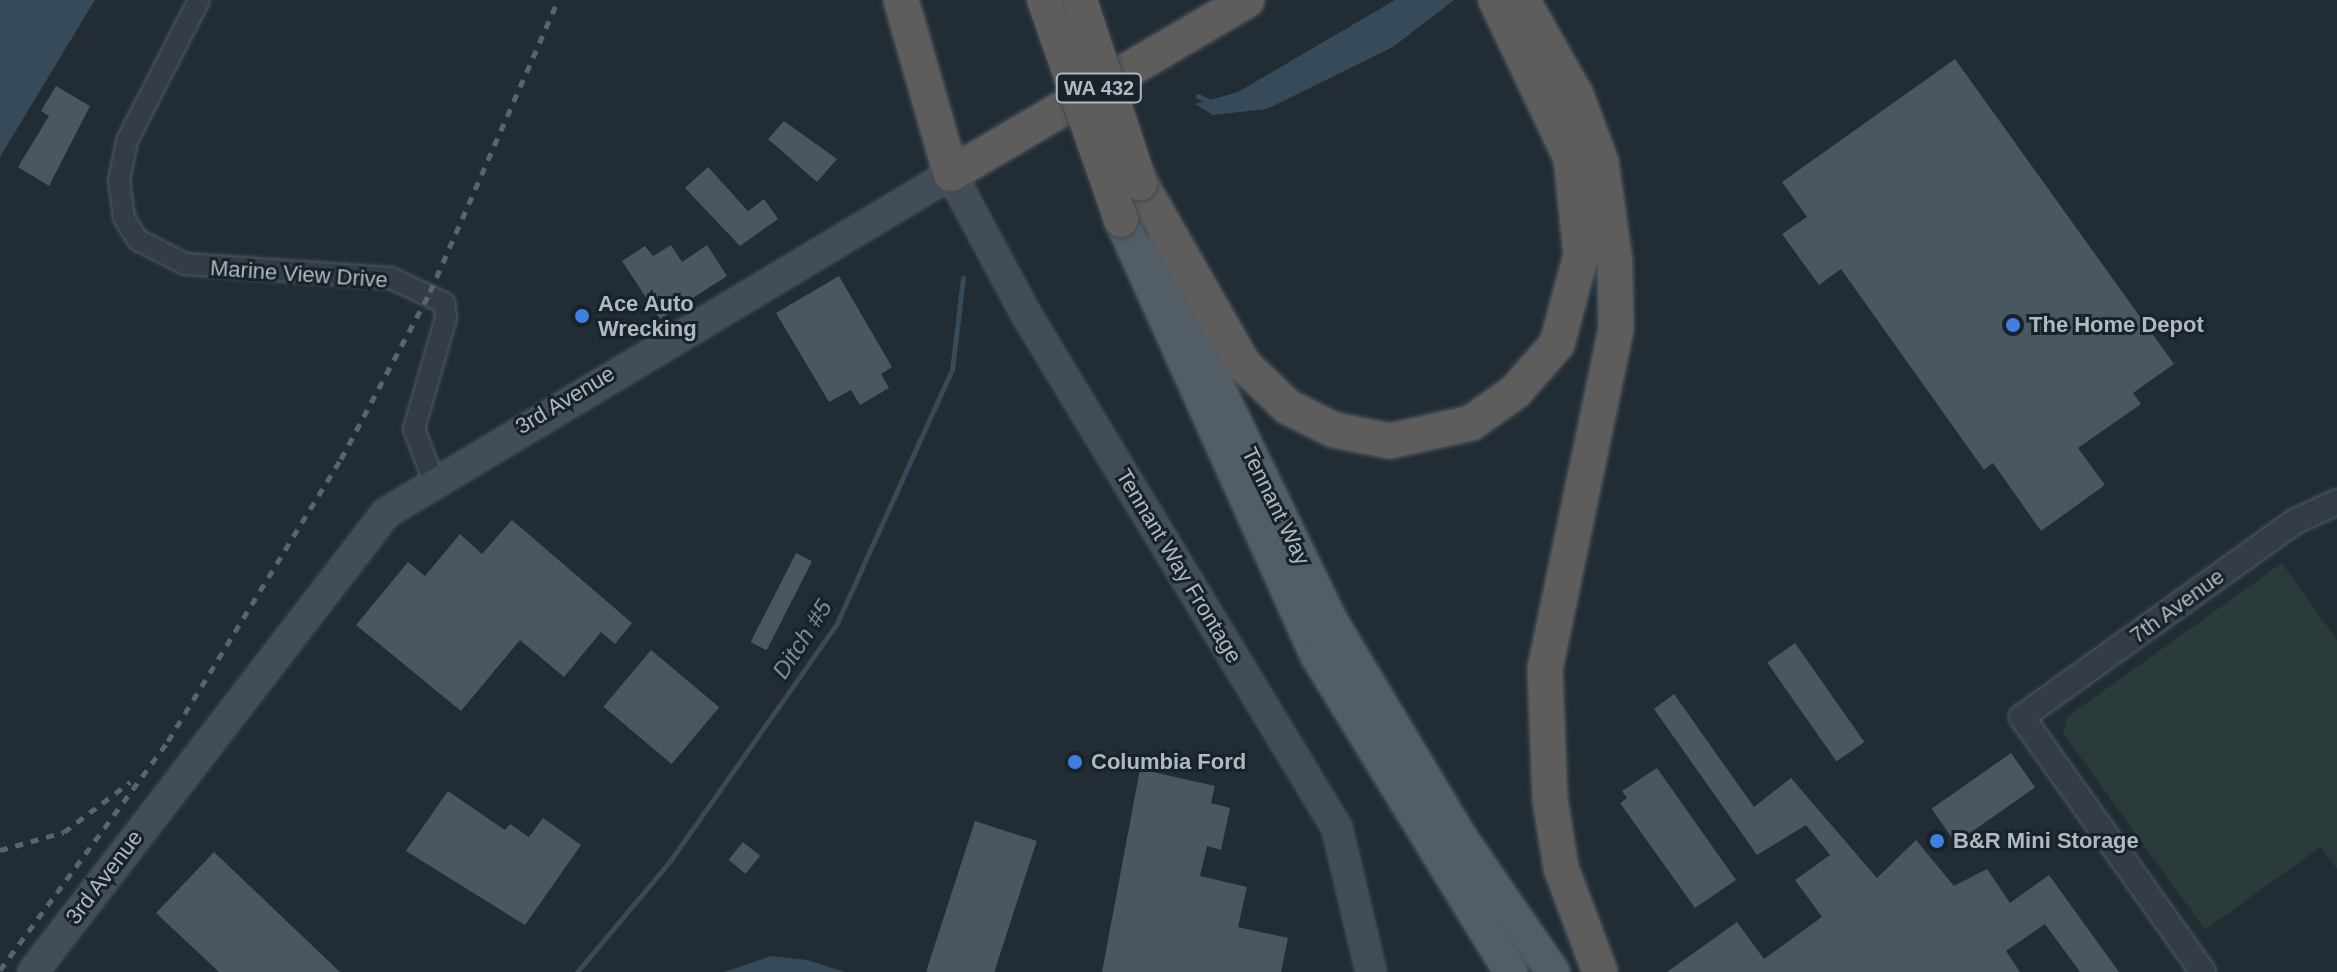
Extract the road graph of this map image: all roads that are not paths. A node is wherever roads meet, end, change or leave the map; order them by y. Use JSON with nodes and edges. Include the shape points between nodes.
{"nodes":[{"id":1,"x":199,"y":0,"type":"edge"},
{"id":2,"x":901,"y":0,"type":"edge"},
{"id":3,"x":1044,"y":0,"type":"edge"},
{"id":4,"x":1080,"y":0,"type":"edge"},
{"id":5,"x":1247,"y":0,"type":"edge"},
{"id":6,"x":1496,"y":0,"type":"edge"},
{"id":7,"x":1522,"y":0,"type":"edge"},
{"id":8,"x":951,"y":174,"type":"junction"},
{"id":9,"x":1154,"y":215,"type":"junction"},
{"id":10,"x":1121,"y":220,"type":"joint"},
{"id":11,"x":433,"y":479,"type":"junction"},
{"id":12,"x":2337,"y":502,"type":"edge"},
{"id":13,"x":1506,"y":968,"type":"edge"},
{"id":14,"x":33,"y":972,"type":"edge"},
{"id":15,"x":1371,"y":972,"type":"edge"},
{"id":16,"x":1553,"y":972,"type":"edge"},
{"id":17,"x":1600,"y":972,"type":"edge"},
{"id":18,"x":2203,"y":972,"type":"edge"}],
"edges":[{"from":1,"to":11,"type":"street","name":"Marine View Drive","via":[[127,141],[119,181],[124,218],[138,240],[185,264],[391,278],[444,303],[446,318],[414,429]]},
{"from":2,"to":8,"type":"highway"},
{"from":3,"to":10,"type":"highway","name":"Tennant Way","number":"WA 432","bridge":true},
{"from":4,"to":9,"type":"highway","name":"Tennant Way","number":"WA 432","bridge":true},
{"from":5,"to":8,"type":"highway","name":"3rd Avenue","number":"WA 432"},
{"from":6,"to":9,"type":"highway","via":[[1571,158],[1581,255],[1557,344],[1492,411],[1442,434],[1390,441],[1310,419],[1244,365]]},
{"from":7,"to":17,"type":"highway","via":[[1576,95],[1601,162],[1615,262],[1616,329],[1545,670],[1550,799],[1561,868]]},
{"from":8,"to":11,"type":"main road","name":"3rd Avenue"},
{"from":8,"to":15,"type":"main road","name":"Tennant Way Frontage","via":[[1026,314],[1337,828]]},
{"from":9,"to":16,"type":"main road","name":"Tennant Way","via":[[1203,356],[1331,621],[1461,838]]},
{"from":10,"to":13,"type":"main road","name":"Tennant Way","via":[[1317,656]]},
{"from":11,"to":14,"type":"main road","name":"3rd Avenue","via":[[386,513]]},
{"from":12,"to":18,"type":"street","name":"7th Avenue","via":[[2296,521],[2022,717]]}]}
